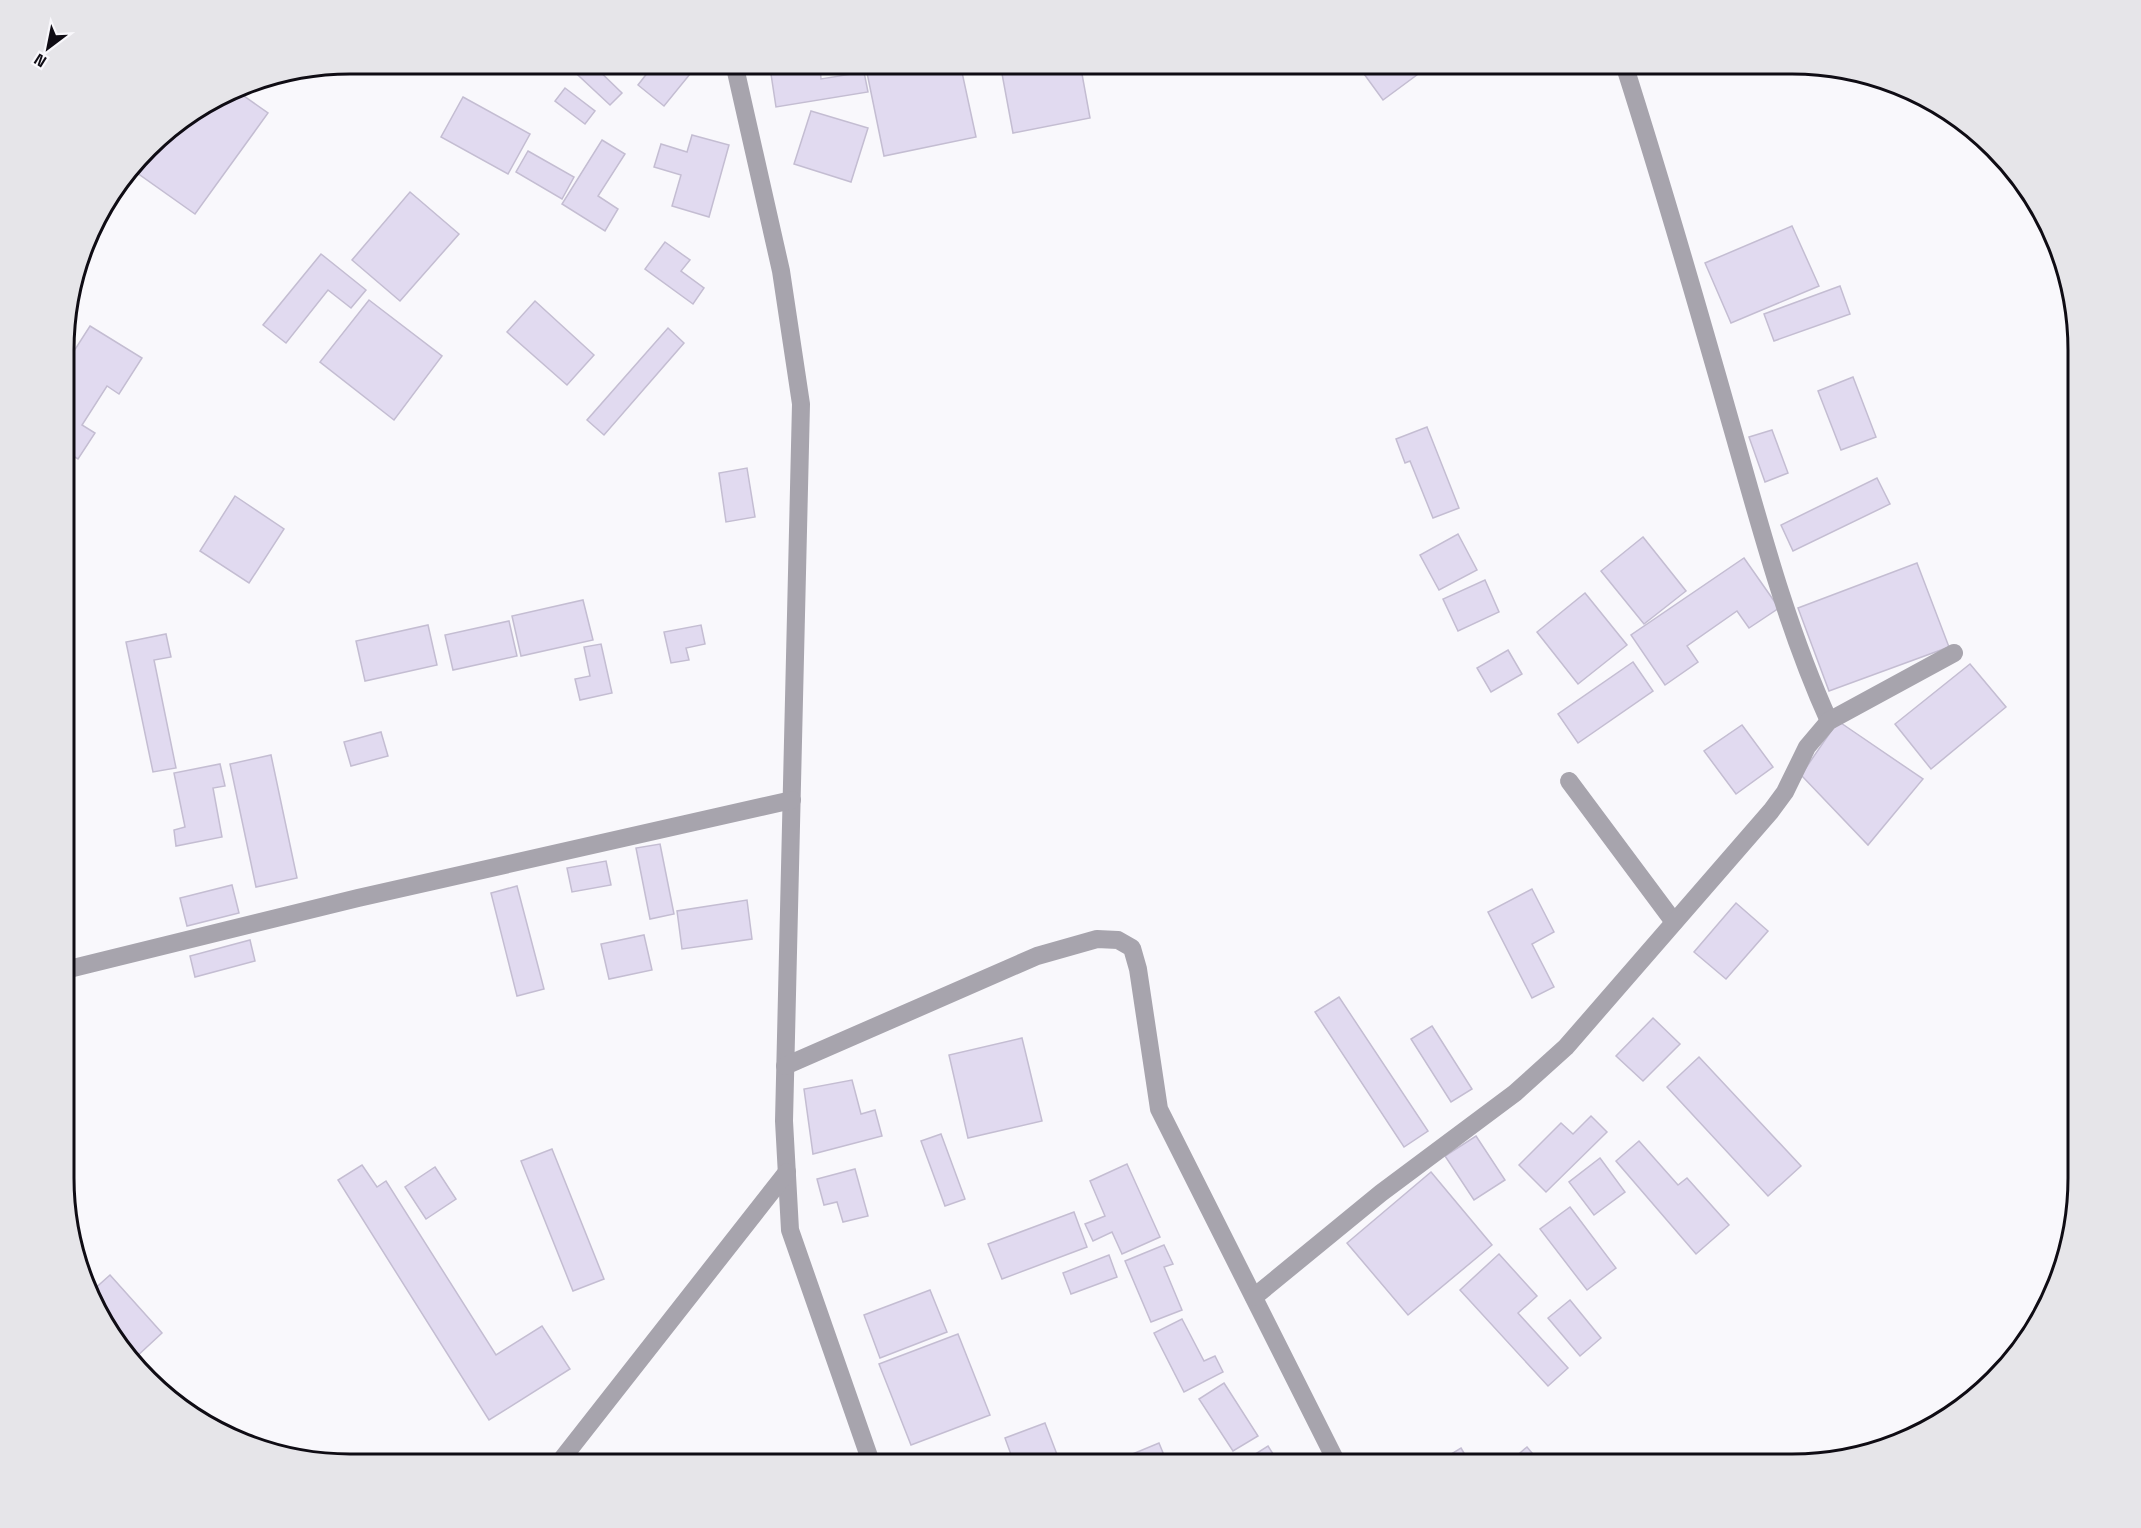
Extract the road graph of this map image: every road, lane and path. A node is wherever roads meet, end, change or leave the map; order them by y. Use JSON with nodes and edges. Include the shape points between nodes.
{"nodes":[{"id":1,"x":736,"y":74,"type":"edge"},
{"id":2,"x":1627,"y":74,"type":"edge"},
{"id":3,"x":1954,"y":654,"type":"dead end"},
{"id":4,"x":1829,"y":721,"type":"junction"},
{"id":5,"x":1569,"y":781,"type":"dead end"},
{"id":6,"x":792,"y":800,"type":"junction"},
{"id":7,"x":1674,"y":922,"type":"junction"},
{"id":8,"x":74,"y":968,"type":"edge"},
{"id":9,"x":785,"y":1066,"type":"junction"},
{"id":10,"x":787,"y":1172,"type":"junction"},
{"id":11,"x":1254,"y":1298,"type":"junction"},
{"id":12,"x":566,"y":1454,"type":"edge"},
{"id":13,"x":868,"y":1454,"type":"edge"},
{"id":14,"x":1332,"y":1454,"type":"edge"}],
"edges":[{"from":1,"to":6,"type":"street","via":[[781,271],[801,404]]},
{"from":2,"to":4,"type":"street","via":[[1774,573],[1807,672]]},
{"from":3,"to":4,"type":"street"},
{"from":4,"to":7,"type":"street","via":[[1807,747],[1771,812]]},
{"from":5,"to":7,"type":"street"},
{"from":6,"to":8,"type":"street","via":[[358,898]]},
{"from":6,"to":9,"type":"street"},
{"from":7,"to":11,"type":"street","via":[[1566,1047],[1515,1093],[1381,1193]]},
{"from":9,"to":10,"type":"street"},
{"from":9,"to":11,"type":"street","via":[[1037,956],[1097,939],[1119,940],[1132,948],[1138,969],[1159,1109]]},
{"from":10,"to":12,"type":"street"},
{"from":10,"to":13,"type":"street","via":[[790,1230]]},
{"from":11,"to":14,"type":"street"}]}
